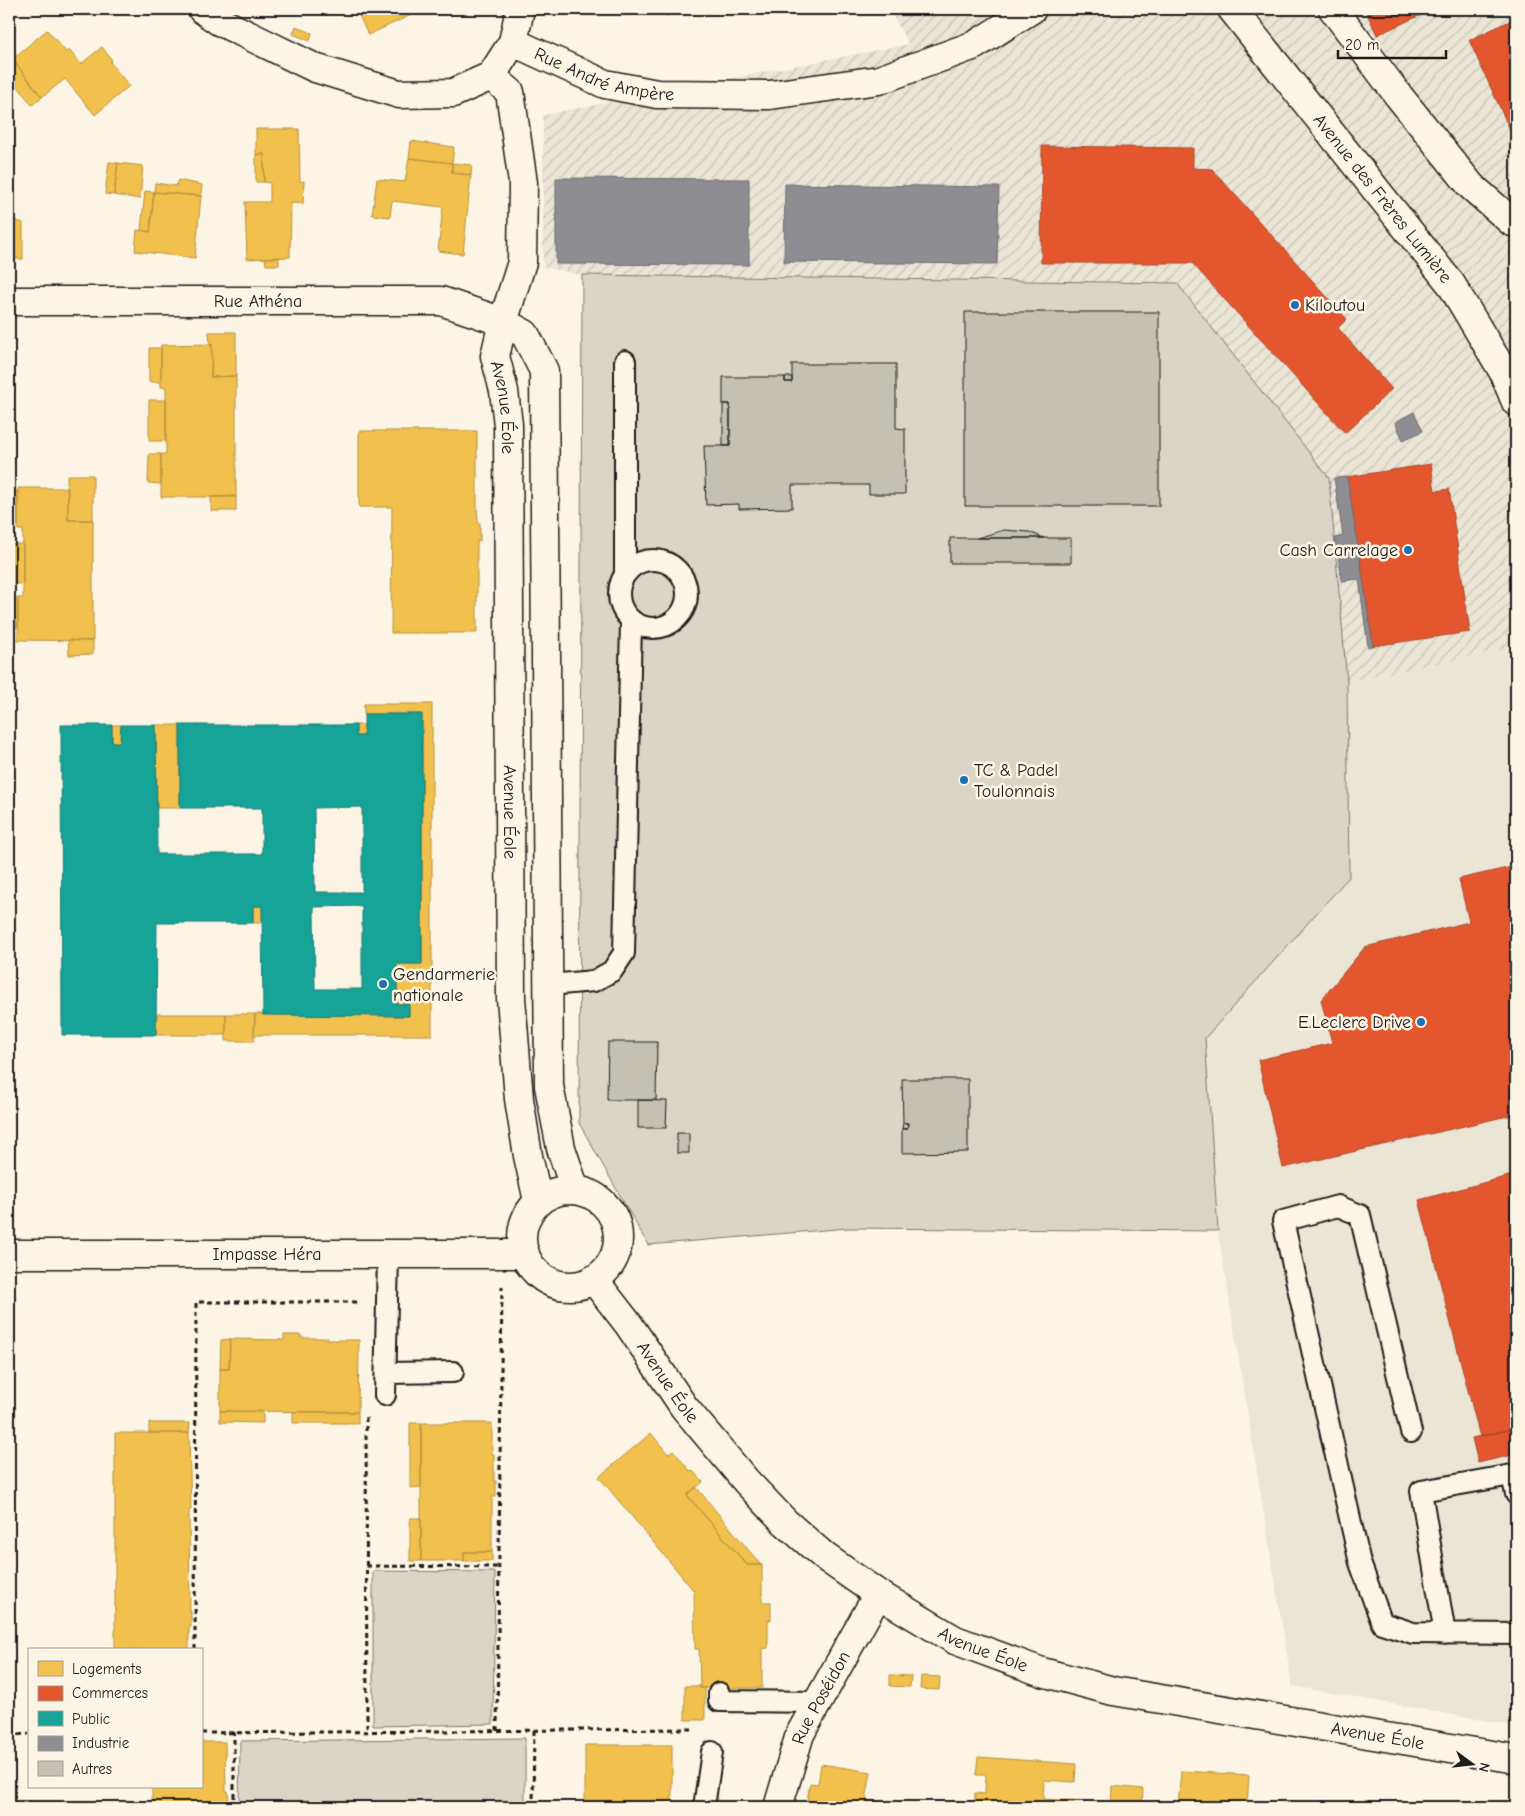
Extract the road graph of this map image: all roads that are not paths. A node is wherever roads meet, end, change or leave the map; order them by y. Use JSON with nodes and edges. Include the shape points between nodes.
{"nodes":[{"id":1,"x":202,"y":9,"type":"edge"},
{"id":2,"x":520,"y":9,"type":"edge"},
{"id":3,"x":1032,"y":9,"type":"edge"},
{"id":4,"x":1232,"y":9,"type":"edge"},
{"id":5,"x":1333,"y":9,"type":"edge"},
{"id":6,"x":513,"y":42,"type":"junction"},
{"id":7,"x":491,"y":76,"type":"junction"},
{"id":8,"x":1516,"y":223,"type":"edge"},
{"id":9,"x":9,"y":301,"type":"edge"},
{"id":10,"x":503,"y":322,"type":"junction"},
{"id":11,"x":626,"y":361,"type":"dead end"},
{"id":12,"x":1510,"y":367,"type":"edge"},
{"id":13,"x":1516,"y":402,"type":"edge"},
{"id":14,"x":625,"y":573,"type":"junction"},
{"id":15,"x":632,"y":620,"type":"junction"},
{"id":16,"x":549,"y":985,"type":"junction"},
{"id":17,"x":575,"y":1190,"type":"junction"},
{"id":18,"x":538,"y":1201,"type":"junction"},
{"id":19,"x":9,"y":1254,"type":"edge"},
{"id":20,"x":388,"y":1254,"type":"junction"},
{"id":21,"x":513,"y":1254,"type":"junction"},
{"id":22,"x":594,"y":1280,"type":"junction"},
{"id":23,"x":453,"y":1372,"type":"dead end"},
{"id":24,"x":386,"y":1373,"type":"junction"},
{"id":25,"x":385,"y":1395,"type":"dead end"},
{"id":26,"x":1411,"y":1432,"type":"dead end"},
{"id":27,"x":1516,"y":1494,"type":"edge"},
{"id":28,"x":878,"y":1594,"type":"junction"},
{"id":29,"x":1445,"y":1634,"type":"junction"},
{"id":30,"x":1516,"y":1634,"type":"edge"},
{"id":31,"x":719,"y":1693,"type":"dead end"},
{"id":32,"x":818,"y":1702,"type":"junction"},
{"id":33,"x":712,"y":1752,"type":"dead end"},
{"id":34,"x":1516,"y":1759,"type":"edge"},
{"id":35,"x":704,"y":1807,"type":"edge"},
{"id":36,"x":778,"y":1807,"type":"edge"}],
"edges":[{"from":1,"to":7,"type":"street","via":[[218,21],[315,68],[399,94],[453,93]]},
{"from":2,"to":6,"type":"street"},
{"from":3,"to":6,"type":"street","name":"Rue André Ampère","via":[[975,45],[879,80],[770,95],[657,94],[605,84]]},
{"from":4,"to":12,"type":"street","name":"Avenue des Frères Lumière","via":[[1451,284]]},
{"from":5,"to":8,"type":"street","via":[[1471,186]]},
{"from":6,"to":7,"type":"street","name":"Rue André Ampère"},
{"from":7,"to":10,"type":"street","via":[[510,92],[523,183],[522,262]]},
{"from":9,"to":10,"type":"street","name":"Rue Athéna","via":[[442,301]]},
{"from":10,"to":16,"type":"street","name":"Avenue Éole","via":[[525,334],[544,371]]},
{"from":10,"to":18,"type":"street","name":"Avenue Éole","via":[[495,356],[508,425],[511,998],[519,1099]]},
{"from":11,"to":14,"type":"lane"},
{"from":12,"to":13,"type":"street","name":"Avenue des Frères Lumière"},
{"from":14,"to":15,"type":"lane","via":[[618,596],[621,607]]},
{"from":14,"to":15,"type":"lane","via":[[645,560],[657,559],[678,570],[688,589],[684,610],[668,625],[647,628]]},
{"from":15,"to":16,"type":"lane","via":[[624,953],[612,971],[594,981]]},
{"from":16,"to":17,"type":"street","name":"Avenue Éole","via":[[549,1086],[561,1148]]},
{"from":17,"to":18,"type":"street","via":[[550,1193]]},
{"from":17,"to":22,"type":"street","via":[[596,1197],[616,1222],[618,1239],[615,1255],[607,1269]]},
{"from":18,"to":21,"type":"street","via":[[522,1228],[522,1244]]},
{"from":19,"to":20,"type":"street","name":"Impasse Héra"},
{"from":20,"to":21,"type":"street","name":"Impasse Héra"},
{"from":20,"to":24,"type":"lane"},
{"from":21,"to":22,"type":"street","via":[[547,1280],[562,1285]]},
{"from":22,"to":28,"type":"street","name":"Avenue Éole","via":[[629,1325],[684,1407],[746,1481],[785,1522],[825,1557]]},
{"from":23,"to":24,"type":"lane"},
{"from":24,"to":25,"type":"lane"},
{"from":26,"to":29,"type":"lane","via":[[1360,1215],[1338,1206],[1283,1221],[1360,1563],[1382,1623],[1413,1633]]},
{"from":27,"to":29,"type":"lane","via":[[1512,1475],[1420,1490]]},
{"from":28,"to":32,"type":"street","name":"Rue Poséidon"},
{"from":28,"to":34,"type":"street","name":"Avenue Éole","via":[[955,1640],[1042,1672],[1113,1691]]},
{"from":29,"to":30,"type":"lane"},
{"from":31,"to":32,"type":"lane","via":[[719,1701]]},
{"from":32,"to":36,"type":"street","name":"Rue Poséidon","via":[[800,1734]]},
{"from":33,"to":35,"type":"lane"}]}
